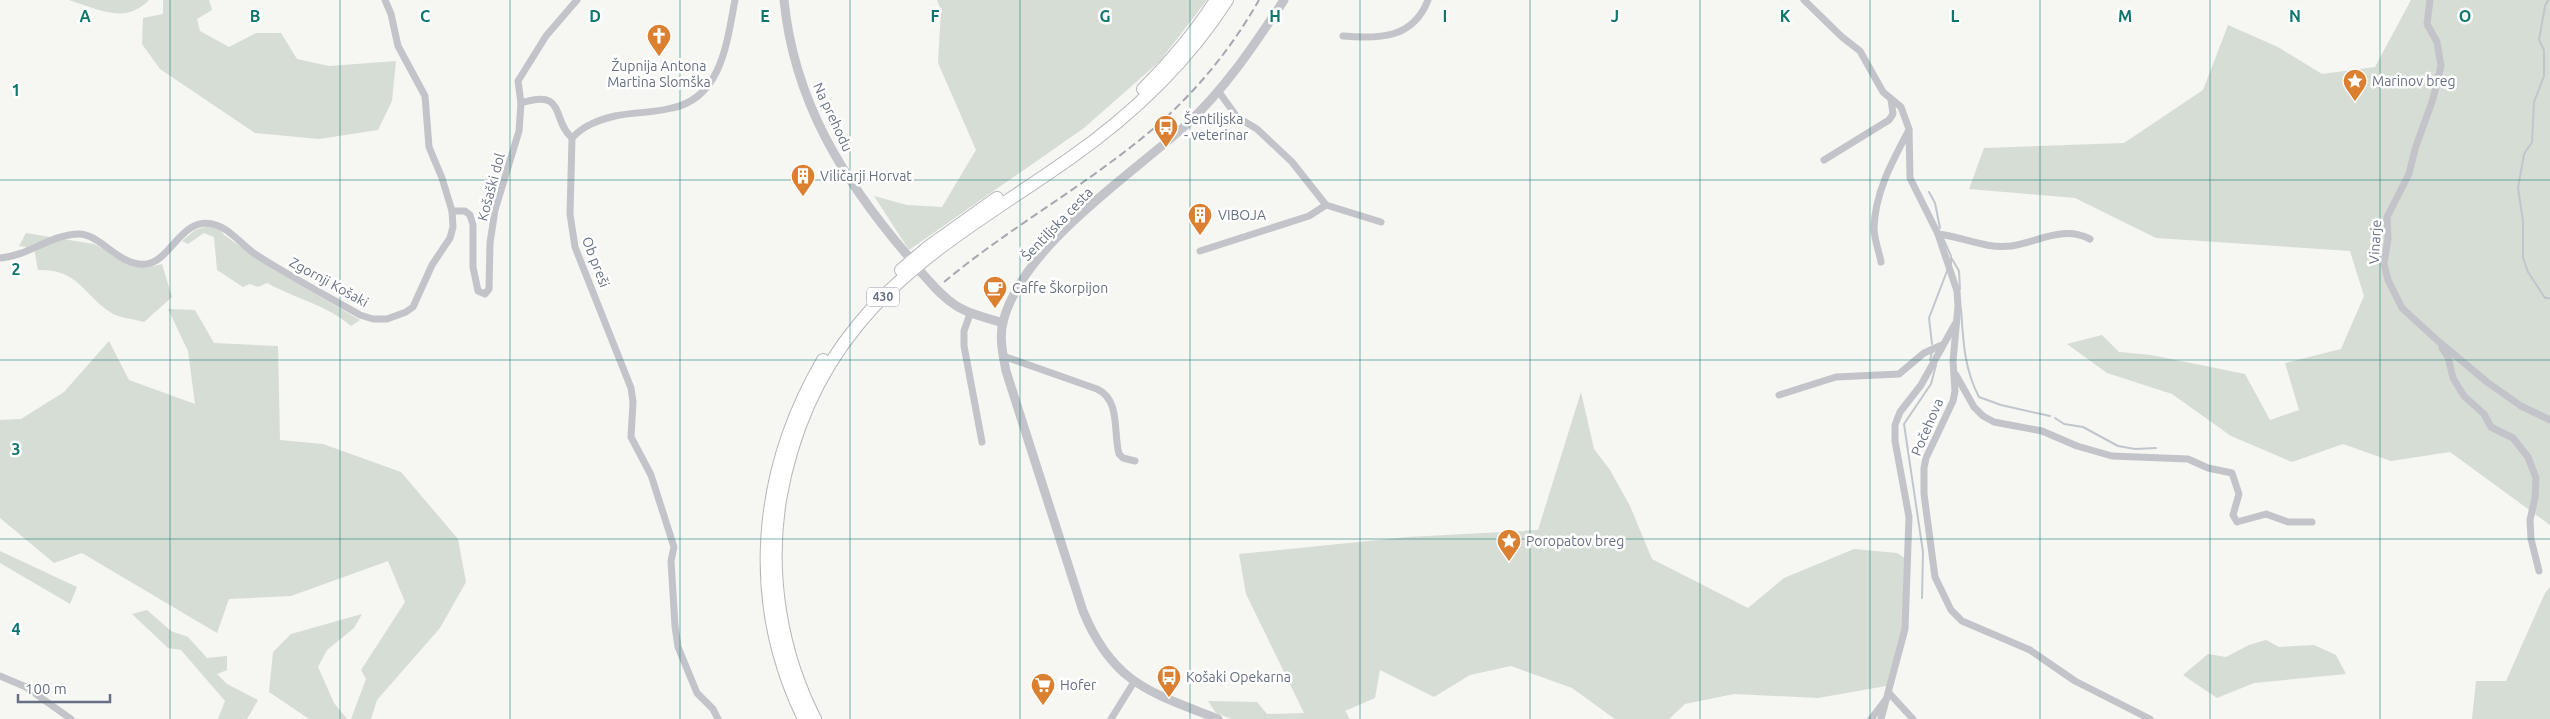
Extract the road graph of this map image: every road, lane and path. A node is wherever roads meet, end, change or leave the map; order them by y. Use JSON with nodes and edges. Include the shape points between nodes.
{"nodes":[{"id":1,"x":385,"y":0,"type":"edge"},
{"id":2,"x":577,"y":0,"type":"edge"},
{"id":3,"x":736,"y":0,"type":"edge"},
{"id":4,"x":784,"y":0,"type":"edge"},
{"id":5,"x":1216,"y":0,"type":"edge"},
{"id":6,"x":1226,"y":0,"type":"edge"},
{"id":7,"x":1284,"y":0,"type":"edge"},
{"id":8,"x":1428,"y":0,"type":"edge"},
{"id":9,"x":1804,"y":0,"type":"edge"},
{"id":10,"x":2430,"y":0,"type":"edge"},
{"id":11,"x":1343,"y":36,"type":"dead end"},
{"id":12,"x":1219,"y":92,"type":"junction"},
{"id":13,"x":1891,"y":99,"type":"junction"},
{"id":14,"x":521,"y":103,"type":"junction"},
{"id":15,"x":1909,"y":129,"type":"junction"},
{"id":16,"x":572,"y":138,"type":"junction"},
{"id":17,"x":1824,"y":160,"type":"dead end"},
{"id":18,"x":1326,"y":205,"type":"junction"},
{"id":19,"x":452,"y":211,"type":"junction"},
{"id":20,"x":1380,"y":222,"type":"dead end"},
{"id":21,"x":1938,"y":234,"type":"junction"},
{"id":22,"x":2090,"y":239,"type":"dead end"},
{"id":23,"x":1200,"y":251,"type":"dead end"},
{"id":24,"x":908,"y":256,"type":"dead end"},
{"id":25,"x":0,"y":258,"type":"edge"},
{"id":26,"x":1881,"y":262,"type":"dead end"},
{"id":27,"x":921,"y":272,"type":"dead end"},
{"id":28,"x":970,"y":314,"type":"junction"},
{"id":29,"x":1956,"y":321,"type":"junction"},
{"id":30,"x":1003,"y":323,"type":"junction"},
{"id":31,"x":2438,"y":341,"type":"junction"},
{"id":32,"x":1942,"y":345,"type":"junction"},
{"id":33,"x":1003,"y":356,"type":"junction"},
{"id":34,"x":1954,"y":373,"type":"junction"},
{"id":35,"x":1779,"y":395,"type":"dead end"},
{"id":36,"x":2550,"y":420,"type":"edge"},
{"id":37,"x":982,"y":442,"type":"dead end"},
{"id":38,"x":1135,"y":461,"type":"dead end"},
{"id":39,"x":2312,"y":522,"type":"dead end"},
{"id":40,"x":2539,"y":571,"type":"dead end"},
{"id":41,"x":0,"y":676,"type":"edge"},
{"id":42,"x":1134,"y":682,"type":"junction"},
{"id":43,"x":1890,"y":694,"type":"junction"},
{"id":44,"x":71,"y":719,"type":"edge"},
{"id":45,"x":718,"y":719,"type":"edge"},
{"id":46,"x":804,"y":719,"type":"edge"},
{"id":47,"x":815,"y":719,"type":"edge"},
{"id":48,"x":1111,"y":719,"type":"edge"},
{"id":49,"x":1218,"y":719,"type":"edge"},
{"id":50,"x":1871,"y":719,"type":"edge"},
{"id":51,"x":1881,"y":719,"type":"edge"},
{"id":52,"x":1913,"y":719,"type":"edge"},
{"id":53,"x":2150,"y":719,"type":"edge"}],
"edges":[{"from":1,"to":19,"type":"street","name":"Zgornji Košaki","via":[[398,46],[425,96],[429,147]]},
{"from":2,"to":14,"type":"street","name":"Košaški dol","via":[[546,36],[521,73],[518,81]]},
{"from":3,"to":16,"type":"street","via":[[720,66],[703,93],[673,108],[602,120]]},
{"from":4,"to":24,"type":"street","name":"Na prehodu","via":[[801,80],[821,131],[866,206]]},
{"from":5,"to":46,"type":"highway","number":"430","via":[[1168,64],[1133,98],[1085,137],[927,248],[888,280],[844,329],[812,378],[793,416],[781,451],[768,517],[766,550],[772,624],[782,667]]},
{"from":6,"to":47,"type":"highway","number":"430","via":[[1209,28],[1174,71],[1141,103],[1106,132],[978,221],[907,276],[857,326],[830,363],[803,416],[786,464],[777,518],[776,571],[780,613],[791,664]]},
{"from":7,"to":12,"type":"street","name":"Šentiljska cesta"},
{"from":8,"to":11,"type":"street","via":[[1420,17],[1399,32],[1372,38]]},
{"from":9,"to":13,"type":"street","via":[[1860,51]]},
{"from":10,"to":31,"type":"street","name":"Vinarje","via":[[2427,24],[2437,42],[2441,66],[2409,174],[2387,217],[2384,264],[2398,303]]},
{"from":12,"to":18,"type":"street","via":[[1237,117],[1257,129],[1292,162]]},
{"from":12,"to":30,"type":"street","name":"Šentiljska cesta","via":[[1043,254],[1012,296]]},
{"from":13,"to":15,"type":"street","via":[[1901,107]]},
{"from":13,"to":17,"type":"street","via":[[1893,114],[1889,120]]},
{"from":14,"to":16,"type":"street","via":[[536,99],[550,102]]},
{"from":14,"to":19,"type":"street","name":"Košaški dol","via":[[519,131],[495,210],[485,294],[478,291],[475,282],[470,215],[465,210]]},
{"from":15,"to":21,"type":"street","via":[[1910,178]]},
{"from":15,"to":26,"type":"street","via":[[1889,165],[1876,217],[1874,228]]},
{"from":16,"to":45,"type":"street","name":"Ob preši","via":[[570,214],[575,247],[631,388],[631,437],[651,475],[668,523],[674,547],[672,561],[678,647],[698,693]]},
{"from":18,"to":20,"type":"street"},
{"from":18,"to":23,"type":"street","via":[[1309,216]]},
{"from":19,"to":25,"type":"street","name":"Zgornji Košaki","via":[[450,238],[432,265],[417,301],[406,312],[387,319],[373,320],[360,315],[286,274],[218,225],[209,223],[190,229],[157,260],[147,264],[120,257],[98,240],[80,234]]},
{"from":21,"to":22,"type":"street","via":[[1992,246],[2030,243],[2062,232]]},
{"from":21,"to":29,"type":"street","via":[[1957,291]]},
{"from":27,"to":28,"type":"street","via":[[952,305]]},
{"from":28,"to":30,"type":"street"},
{"from":28,"to":37,"type":"street","via":[[964,331],[964,346]]},
{"from":29,"to":32,"type":"street","name":"Počehova"},
{"from":29,"to":34,"type":"street"},
{"from":30,"to":33,"type":"street","name":"Šentiljska cesta"},
{"from":31,"to":36,"type":"street","name":"Vinarje","via":[[2514,401]]},
{"from":31,"to":40,"type":"street","via":[[2464,396],[2496,432],[2504,432],[2513,438],[2528,457],[2536,478],[2530,520]]},
{"from":32,"to":35,"type":"street","via":[[1924,353],[1899,374],[1836,377]]},
{"from":32,"to":43,"type":"street","name":"Počehova","via":[[1895,425],[1908,525],[1905,629]]},
{"from":33,"to":38,"type":"street","via":[[1108,395],[1114,413],[1119,454]]},
{"from":33,"to":42,"type":"street","name":"Šentiljska cesta","via":[[1084,612],[1098,643],[1119,670]]},
{"from":34,"to":39,"type":"street","name":"Počehova","via":[[1974,407],[1994,422],[2042,431],[2112,456],[2188,459],[2208,468],[2232,473],[2239,494],[2233,515],[2237,522],[2266,514],[2288,522]]},
{"from":34,"to":53,"type":"street","name":"Počehova","via":[[1953,401],[1924,468],[1935,577],[1951,610],[1962,621],[2030,650],[2075,681]]},
{"from":41,"to":44,"type":"street","via":[[26,687]]},
{"from":42,"to":48,"type":"street"},
{"from":42,"to":49,"type":"street","name":"Šentiljska cesta"},
{"from":43,"to":50,"type":"street"},
{"from":43,"to":51,"type":"street","name":"Počehova"},
{"from":43,"to":52,"type":"street"}]}
